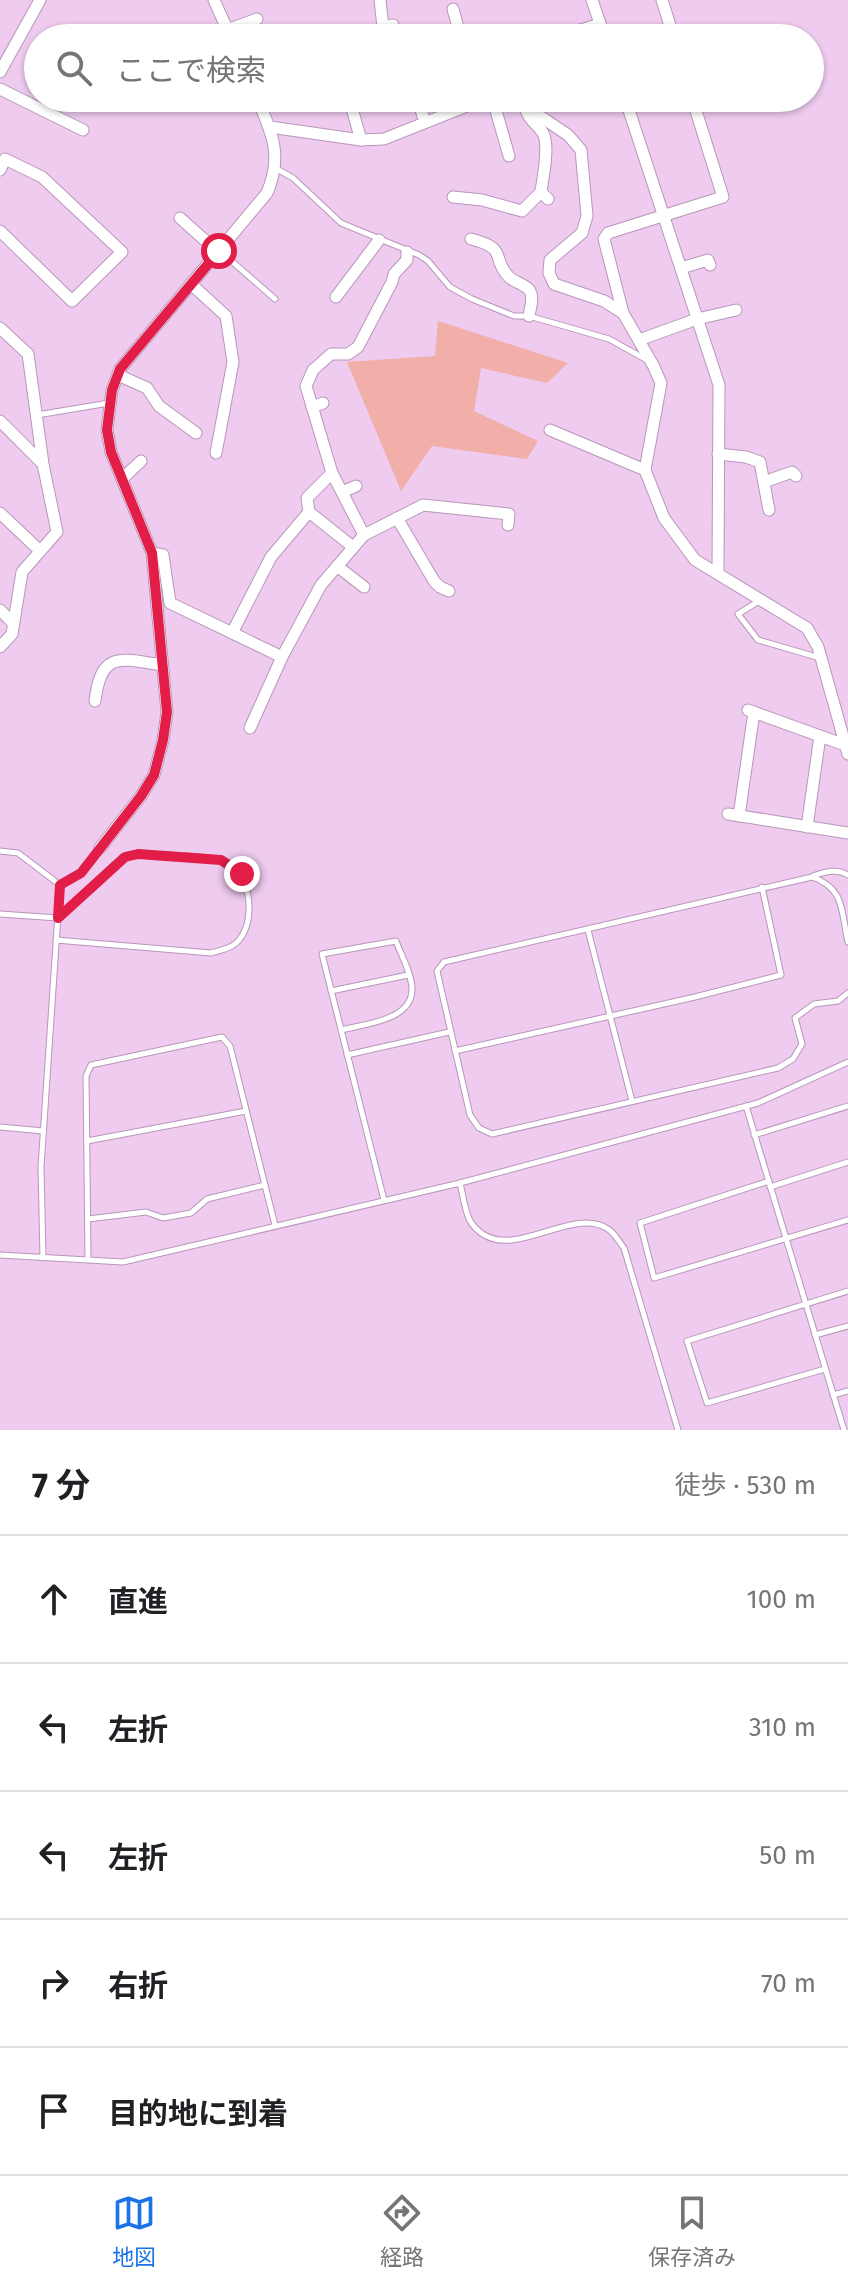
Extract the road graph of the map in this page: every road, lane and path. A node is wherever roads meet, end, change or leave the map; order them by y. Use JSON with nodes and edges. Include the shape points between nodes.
{"nodes":[{"id":1,"x":40,"y":0,"type":"edge"},
{"id":2,"x":214,"y":0,"type":"edge"},
{"id":3,"x":380,"y":0,"type":"edge"},
{"id":4,"x":592,"y":0,"type":"edge"},
{"id":5,"x":662,"y":0,"type":"edge"},
{"id":6,"x":453,"y":9,"type":"dead end"},
{"id":7,"x":257,"y":19,"type":"dead end"},
{"id":8,"x":27,"y":24,"type":"edge"},
{"id":9,"x":225,"y":24,"type":"edge"},
{"id":10,"x":248,"y":24,"type":"edge"},
{"id":11,"x":383,"y":24,"type":"edge"},
{"id":12,"x":457,"y":24,"type":"edge"},
{"id":13,"x":600,"y":24,"type":"edge"},
{"id":14,"x":670,"y":24,"type":"edge"},
{"id":15,"x":24,"y":29,"type":"edge"},
{"id":16,"x":0,"y":72,"type":"edge"},
{"id":17,"x":0,"y":89,"type":"edge"},
{"id":18,"x":24,"y":101,"type":"edge"},
{"id":19,"x":47,"y":112,"type":"edge"},
{"id":20,"x":263,"y":112,"type":"edge"},
{"id":21,"x":353,"y":112,"type":"edge"},
{"id":22,"x":422,"y":112,"type":"edge"},
{"id":23,"x":450,"y":112,"type":"edge"},
{"id":24,"x":500,"y":112,"type":"edge"},
{"id":25,"x":526,"y":112,"type":"edge"},
{"id":26,"x":534,"y":112,"type":"edge"},
{"id":27,"x":630,"y":112,"type":"edge"},
{"id":28,"x":696,"y":112,"type":"edge"},
{"id":29,"x":425,"y":122,"type":"junction"},
{"id":30,"x":270,"y":127,"type":"junction"},
{"id":31,"x":83,"y":130,"type":"dead end"},
{"id":32,"x":361,"y":140,"type":"junction"},
{"id":33,"x":509,"y":156,"type":"dead end"},
{"id":34,"x":276,"y":168,"type":"junction"},
{"id":35,"x":0,"y":170,"type":"edge"},
{"id":36,"x":453,"y":197,"type":"dead end"},
{"id":37,"x":663,"y":215,"type":"junction"},
{"id":38,"x":180,"y":218,"type":"dead end"},
{"id":39,"x":0,"y":231,"type":"edge"},
{"id":40,"x":471,"y":239,"type":"dead end"},
{"id":41,"x":379,"y":240,"type":"junction"},
{"id":42,"x":218,"y":252,"type":"junction"},
{"id":43,"x":407,"y":252,"type":"junction"},
{"id":44,"x":709,"y":260,"type":"dead end"},
{"id":45,"x":681,"y":268,"type":"junction"},
{"id":46,"x":191,"y":284,"type":"junction"},
{"id":47,"x":336,"y":297,"type":"dead end"},
{"id":48,"x":275,"y":299,"type":"dead end"},
{"id":49,"x":736,"y":310,"type":"dead end"},
{"id":50,"x":623,"y":313,"type":"junction"},
{"id":51,"x":529,"y":316,"type":"junction"},
{"id":52,"x":697,"y":319,"type":"junction"},
{"id":53,"x":0,"y":328,"type":"edge"},
{"id":54,"x":639,"y":340,"type":"junction"},
{"id":55,"x":651,"y":361,"type":"junction"},
{"id":56,"x":118,"y":375,"type":"junction"},
{"id":57,"x":109,"y":403,"type":"junction"},
{"id":58,"x":36,"y":416,"type":"junction"},
{"id":59,"x":0,"y":421,"type":"edge"},
{"id":60,"x":550,"y":430,"type":"dead end"},
{"id":61,"x":196,"y":433,"type":"dead end"},
{"id":62,"x":216,"y":453,"type":"dead end"},
{"id":63,"x":718,"y":454,"type":"junction"},
{"id":64,"x":141,"y":461,"type":"dead end"},
{"id":65,"x":43,"y":464,"type":"junction"},
{"id":66,"x":645,"y":470,"type":"junction"},
{"id":67,"x":332,"y":473,"type":"junction"},
{"id":68,"x":796,"y":476,"type":"dead end"},
{"id":69,"x":122,"y":479,"type":"junction"},
{"id":70,"x":764,"y":482,"type":"junction"},
{"id":71,"x":356,"y":486,"type":"dead end"},
{"id":72,"x":342,"y":492,"type":"junction"},
{"id":73,"x":769,"y":510,"type":"dead end"},
{"id":74,"x":309,"y":512,"type":"junction"},
{"id":75,"x":0,"y":513,"type":"edge"},
{"id":76,"x":397,"y":518,"type":"junction"},
{"id":77,"x":508,"y":525,"type":"dead end"},
{"id":78,"x":364,"y":535,"type":"junction"},
{"id":79,"x":353,"y":547,"type":"junction"},
{"id":80,"x":39,"y":550,"type":"junction"},
{"id":81,"x":152,"y":553,"type":"junction"},
{"id":82,"x":337,"y":566,"type":"junction"},
{"id":83,"x":718,"y":574,"type":"junction"},
{"id":84,"x":364,"y":587,"type":"dead end"},
{"id":85,"x":449,"y":591,"type":"dead end"},
{"id":86,"x":761,"y":600,"type":"junction"},
{"id":87,"x":0,"y":610,"type":"edge"},
{"id":88,"x":13,"y":623,"type":"junction"},
{"id":89,"x":232,"y":633,"type":"junction"},
{"id":90,"x":0,"y":647,"type":"edge"},
{"id":91,"x":282,"y":657,"type":"junction"},
{"id":92,"x":821,"y":658,"type":"junction"},
{"id":93,"x":162,"y":665,"type":"junction"},
{"id":94,"x":95,"y":701,"type":"dead end"},
{"id":95,"x":250,"y":720,"type":"dead end"},
{"id":96,"x":820,"y":736,"type":"junction"},
{"id":97,"x":847,"y":750,"type":"edge"},
{"id":98,"x":807,"y":827,"type":"junction"},
{"id":99,"x":848,"y":833,"type":"edge"},
{"id":100,"x":100,"y":848,"type":"joint"},
{"id":101,"x":0,"y":851,"type":"edge"},
{"id":102,"x":848,"y":875,"type":"edge"},
{"id":103,"x":812,"y":877,"type":"junction"},
{"id":104,"x":60,"y":885,"type":"junction"},
{"id":105,"x":762,"y":887,"type":"junction"},
{"id":106,"x":0,"y":914,"type":"edge"},
{"id":107,"x":58,"y":918,"type":"junction"},
{"id":108,"x":588,"y":930,"type":"junction"},
{"id":109,"x":56,"y":940,"type":"junction"},
{"id":110,"x":848,"y":942,"type":"edge"},
{"id":111,"x":408,"y":975,"type":"junction"},
{"id":112,"x":331,"y":991,"type":"junction"},
{"id":113,"x":848,"y":995,"type":"edge"},
{"id":114,"x":611,"y":1014,"type":"junction"},
{"id":115,"x":341,"y":1030,"type":"junction"},
{"id":116,"x":449,"y":1032,"type":"junction"},
{"id":117,"x":455,"y":1051,"type":"junction"},
{"id":118,"x":347,"y":1055,"type":"junction"},
{"id":119,"x":848,"y":1062,"type":"edge"},
{"id":120,"x":632,"y":1101,"type":"junction"},
{"id":121,"x":746,"y":1106,"type":"junction"},
{"id":122,"x":848,"y":1106,"type":"edge"},
{"id":123,"x":246,"y":1111,"type":"junction"},
{"id":124,"x":0,"y":1127,"type":"edge"},
{"id":125,"x":43,"y":1131,"type":"junction"},
{"id":126,"x":754,"y":1135,"type":"junction"},
{"id":127,"x":87,"y":1141,"type":"junction"},
{"id":128,"x":848,"y":1162,"type":"edge"},
{"id":129,"x":460,"y":1183,"type":"junction"},
{"id":130,"x":769,"y":1184,"type":"junction"},
{"id":131,"x":265,"y":1185,"type":"junction"},
{"id":132,"x":384,"y":1200,"type":"junction"},
{"id":133,"x":88,"y":1219,"type":"junction"},
{"id":134,"x":848,"y":1220,"type":"edge"},
{"id":135,"x":275,"y":1225,"type":"junction"},
{"id":136,"x":786,"y":1239,"type":"junction"},
{"id":137,"x":0,"y":1255,"type":"edge"},
{"id":138,"x":43,"y":1258,"type":"junction"},
{"id":139,"x":88,"y":1260,"type":"junction"},
{"id":140,"x":848,"y":1291,"type":"edge"},
{"id":141,"x":806,"y":1304,"type":"junction"},
{"id":142,"x":848,"y":1326,"type":"edge"},
{"id":143,"x":815,"y":1335,"type":"junction"},
{"id":144,"x":825,"y":1369,"type":"junction"},
{"id":145,"x":848,"y":1391,"type":"edge"},
{"id":146,"x":833,"y":1395,"type":"junction"},
{"id":147,"x":678,"y":1430,"type":"edge"},
{"id":148,"x":844,"y":1430,"type":"edge"}],
"edges":[{"from":1,"to":8,"type":"street"},
{"from":2,"to":9,"type":"street"},
{"from":3,"to":11,"type":"street"},
{"from":4,"to":13,"type":"street"},
{"from":5,"to":14,"type":"street"},
{"from":6,"to":12,"type":"street"},
{"from":7,"to":10,"type":"street"},
{"from":15,"to":16,"type":"street"},
{"from":17,"to":18,"type":"street"},
{"from":19,"to":31,"type":"street"},
{"from":20,"to":30,"type":"street"},
{"from":21,"to":32,"type":"street"},
{"from":22,"to":29,"type":"street"},
{"from":23,"to":29,"type":"street"},
{"from":24,"to":33,"type":"street"},
{"from":25,"to":36,"type":"street","via":[[545,139],[545,195],[522,211]]},
{"from":26,"to":50,"type":"street","via":[[581,150],[585,175],[587,216],[582,233],[550,260],[549,273],[554,284]]},
{"from":27,"to":37,"type":"street"},
{"from":28,"to":37,"type":"street","via":[[723,197]]},
{"from":29,"to":32,"type":"street","via":[[384,139]]},
{"from":30,"to":32,"type":"street"},
{"from":30,"to":34,"type":"street"},
{"from":34,"to":41,"type":"lane","via":[[341,223]]},
{"from":34,"to":42,"type":"street","via":[[267,193]]},
{"from":35,"to":39,"type":"street","via":[[5,159],[42,177],[122,252],[72,301]]},
{"from":37,"to":45,"type":"street"},
{"from":37,"to":50,"type":"street","via":[[608,233],[604,239]]},
{"from":38,"to":42,"type":"street"},
{"from":40,"to":51,"type":"street","via":[[489,244],[508,276],[529,289]]},
{"from":41,"to":43,"type":"lane"},
{"from":41,"to":47,"type":"street"},
{"from":42,"to":46,"type":"street"},
{"from":42,"to":48,"type":"lane"},
{"from":43,"to":51,"type":"lane","via":[[428,261],[450,287],[472,299],[514,316]]},
{"from":43,"to":67,"type":"street","via":[[358,347],[348,354],[331,354],[313,370],[306,386],[317,405]]},
{"from":44,"to":45,"type":"street"},
{"from":45,"to":52,"type":"street"},
{"from":46,"to":56,"type":"street"},
{"from":46,"to":62,"type":"street","via":[[226,316],[233,362]]},
{"from":49,"to":52,"type":"street"},
{"from":50,"to":54,"type":"street"},
{"from":51,"to":55,"type":"lane","via":[[609,339]]},
{"from":52,"to":54,"type":"street"},
{"from":52,"to":63,"type":"street","via":[[719,385]]},
{"from":53,"to":58,"type":"street","via":[[28,354]]},
{"from":54,"to":55,"type":"street"},
{"from":55,"to":66,"type":"street","via":[[661,383]]},
{"from":56,"to":57,"type":"street"},
{"from":56,"to":61,"type":"street","via":[[147,388],[159,406]]},
{"from":57,"to":58,"type":"lane"},
{"from":57,"to":69,"type":"street","via":[[107,430]]},
{"from":58,"to":65,"type":"street"},
{"from":59,"to":65,"type":"street"},
{"from":60,"to":66,"type":"street"},
{"from":63,"to":70,"type":"street","via":[[760,462]]},
{"from":63,"to":83,"type":"street"},
{"from":64,"to":69,"type":"street"},
{"from":65,"to":80,"type":"street","via":[[57,532]]},
{"from":66,"to":83,"type":"street","via":[[664,518],[695,560]]},
{"from":67,"to":72,"type":"street"},
{"from":67,"to":74,"type":"street","via":[[307,498]]},
{"from":68,"to":70,"type":"street","via":[[792,472]]},
{"from":69,"to":81,"type":"street"},
{"from":70,"to":73,"type":"street"},
{"from":71,"to":72,"type":"street"},
{"from":72,"to":78,"type":"street"},
{"from":74,"to":79,"type":"street"},
{"from":74,"to":89,"type":"street","via":[[271,557]]},
{"from":75,"to":80,"type":"street"},
{"from":76,"to":77,"type":"street","via":[[423,505],[509,514]]},
{"from":76,"to":78,"type":"street"},
{"from":76,"to":85,"type":"street","via":[[434,581]]},
{"from":78,"to":79,"type":"street"},
{"from":79,"to":82,"type":"street"},
{"from":80,"to":88,"type":"street","via":[[22,572]]},
{"from":81,"to":89,"type":"street","via":[[163,555],[170,603]]},
{"from":81,"to":93,"type":"street"},
{"from":82,"to":84,"type":"street"},
{"from":82,"to":91,"type":"street"},
{"from":83,"to":86,"type":"street"},
{"from":86,"to":92,"type":"street","via":[[807,628]]},
{"from":86,"to":92,"type":"lane","via":[[738,614],[758,640]]},
{"from":87,"to":88,"type":"street"},
{"from":88,"to":90,"type":"street","via":[[12,634]]},
{"from":89,"to":91,"type":"street"},
{"from":91,"to":95,"type":"street"},
{"from":92,"to":97,"type":"street"},
{"from":93,"to":94,"type":"street","via":[[111,662],[102,671]]},
{"from":93,"to":100,"type":"street","via":[[167,712],[154,775]]},
{"from":96,"to":97,"type":"street"},
{"from":96,"to":98,"type":"street"},
{"from":96,"to":98,"type":"street","via":[[750,711],[734,815]]},
{"from":98,"to":99,"type":"street"},
{"from":100,"to":104,"type":"lane","via":[[81,873]]},
{"from":101,"to":104,"type":"lane","via":[[18,853]]},
{"from":102,"to":103,"type":"lane","via":[[829,871]]},
{"from":103,"to":105,"type":"lane"},
{"from":103,"to":110,"type":"lane","via":[[829,883],[838,895]]},
{"from":104,"to":107,"type":"lane"},
{"from":105,"to":108,"type":"lane"},
{"from":105,"to":114,"type":"lane","via":[[781,975]]},
{"from":106,"to":107,"type":"lane"},
{"from":107,"to":109,"type":"lane"},
{"from":107,"to":109,"type":"lane","via":[[115,864],[138,854],[221,860],[242,874],[248,889],[246,926],[239,940],[211,953]]},
{"from":108,"to":114,"type":"lane"},
{"from":108,"to":116,"type":"lane","via":[[444,962],[437,971]]},
{"from":109,"to":125,"type":"lane"},
{"from":111,"to":112,"type":"lane"},
{"from":111,"to":112,"type":"lane","via":[[396,941],[322,954]]},
{"from":111,"to":115,"type":"lane","via":[[412,987],[403,1011]]},
{"from":112,"to":115,"type":"lane"},
{"from":113,"to":120,"type":"lane","via":[[814,1004],[795,1018],[802,1044],[793,1059],[778,1068]]},
{"from":114,"to":117,"type":"lane"},
{"from":114,"to":120,"type":"lane"},
{"from":115,"to":118,"type":"lane"},
{"from":116,"to":117,"type":"lane"},
{"from":116,"to":118,"type":"lane"},
{"from":117,"to":120,"type":"lane","via":[[470,1115],[492,1134]]},
{"from":118,"to":132,"type":"lane"},
{"from":119,"to":121,"type":"lane"},
{"from":121,"to":126,"type":"lane"},
{"from":121,"to":129,"type":"lane"},
{"from":122,"to":126,"type":"lane"},
{"from":123,"to":127,"type":"lane"},
{"from":123,"to":127,"type":"lane","via":[[230,1046],[222,1037],[91,1065],[86,1076]]},
{"from":123,"to":131,"type":"lane"},
{"from":124,"to":125,"type":"lane"},
{"from":125,"to":138,"type":"lane"},
{"from":126,"to":130,"type":"lane"},
{"from":127,"to":133,"type":"lane"},
{"from":128,"to":130,"type":"lane"},
{"from":129,"to":132,"type":"lane"},
{"from":129,"to":147,"type":"lane","via":[[471,1223],[487,1237],[505,1241],[587,1222],[609,1229],[624,1248]]},
{"from":130,"to":136,"type":"lane"},
{"from":130,"to":136,"type":"lane","via":[[640,1223],[654,1278]]},
{"from":131,"to":133,"type":"lane","via":[[207,1199],[191,1213]]},
{"from":131,"to":135,"type":"lane"},
{"from":132,"to":135,"type":"lane"},
{"from":133,"to":139,"type":"lane"},
{"from":134,"to":136,"type":"lane"},
{"from":135,"to":139,"type":"lane","via":[[123,1262]]},
{"from":136,"to":141,"type":"lane"},
{"from":137,"to":138,"type":"lane"},
{"from":138,"to":139,"type":"lane"},
{"from":140,"to":141,"type":"lane"},
{"from":141,"to":143,"type":"lane"},
{"from":141,"to":144,"type":"lane","via":[[687,1341],[707,1403]]},
{"from":142,"to":143,"type":"lane"},
{"from":143,"to":144,"type":"lane"},
{"from":144,"to":146,"type":"lane"},
{"from":145,"to":146,"type":"lane"},
{"from":146,"to":148,"type":"lane"}]}
